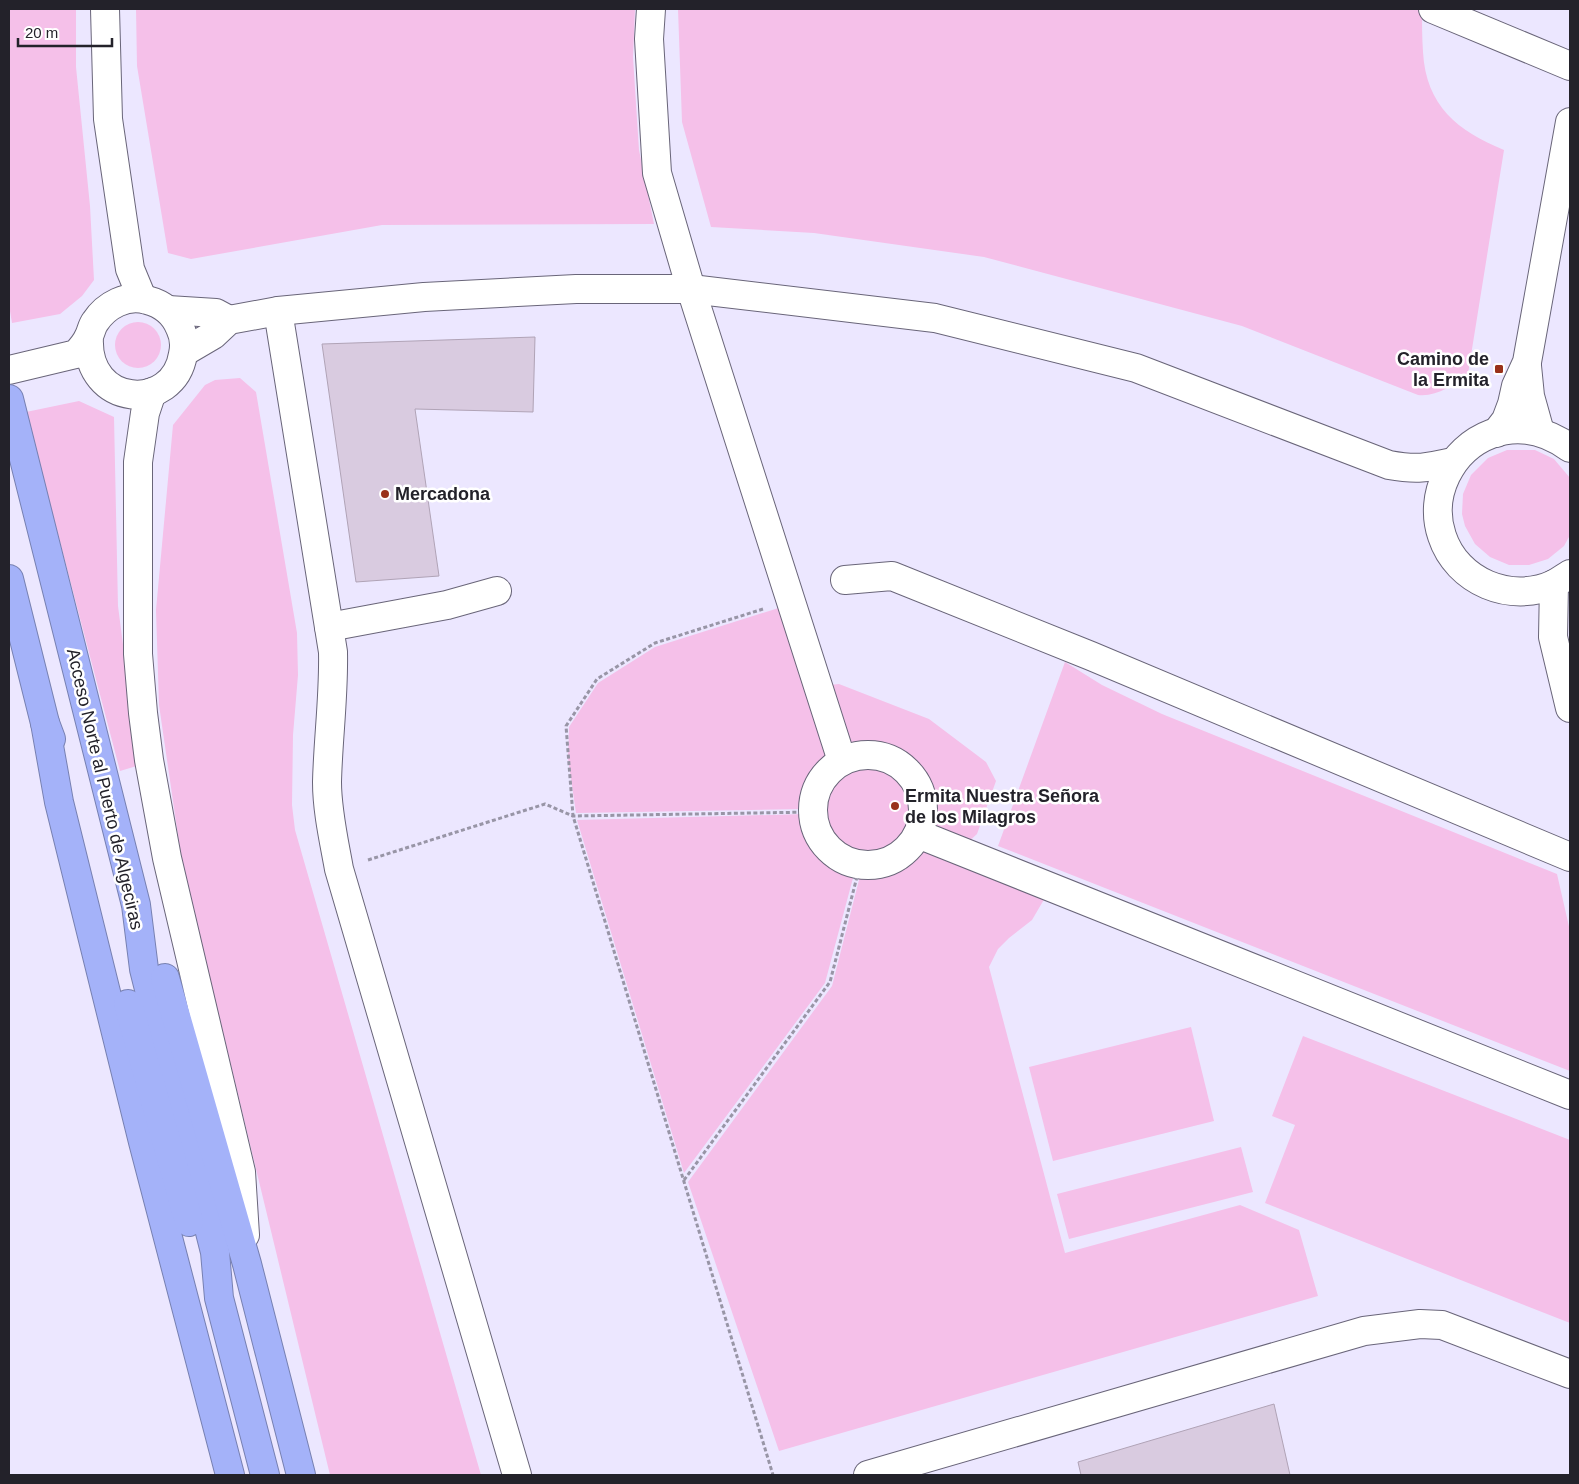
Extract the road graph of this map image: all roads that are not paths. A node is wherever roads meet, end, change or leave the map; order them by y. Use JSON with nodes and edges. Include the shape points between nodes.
{"nodes":[{"id":1,"x":105,"y":9,"type":"edge"},
{"id":2,"x":651,"y":9,"type":"edge"},
{"id":3,"x":1433,"y":9,"type":"edge"},
{"id":4,"x":1570,"y":66,"type":"edge"},
{"id":5,"x":1570,"y":122,"type":"edge"},
{"id":6,"x":691,"y":289,"type":"junction"},
{"id":7,"x":142,"y":298,"type":"junction"},
{"id":8,"x":168,"y":310,"type":"junction"},
{"id":9,"x":278,"y":311,"type":"junction"},
{"id":10,"x":229,"y":320,"type":"junction"},
{"id":11,"x":184,"y":352,"type":"junction"},
{"id":12,"x":81,"y":353,"type":"junction"},
{"id":13,"x":1527,"y":362,"type":"junction"},
{"id":14,"x":9,"y":370,"type":"edge"},
{"id":15,"x":152,"y":392,"type":"junction"},
{"id":16,"x":9,"y":399,"type":"edge"},
{"id":17,"x":1540,"y":432,"type":"junction"},
{"id":18,"x":1496,"y":433,"type":"junction"},
{"id":19,"x":1570,"y":448,"type":"edge"},
{"id":20,"x":1453,"y":462,"type":"junction"},
{"id":21,"x":1389,"y":464,"type":"junction"},
{"id":22,"x":1438,"y":518,"type":"junction"},
{"id":23,"x":9,"y":579,"type":"edge"},
{"id":24,"x":1562,"y":579,"type":"edge"},
{"id":25,"x":845,"y":580,"type":"dead end"},
{"id":26,"x":497,"y":591,"type":"dead end"},
{"id":27,"x":1516,"y":592,"type":"junction"},
{"id":28,"x":329,"y":627,"type":"junction"},
{"id":29,"x":1553,"y":636,"type":"junction"},
{"id":30,"x":1570,"y":708,"type":"edge"},
{"id":31,"x":45,"y":724,"type":"junction"},
{"id":32,"x":842,"y":761,"type":"junction"},
{"id":33,"x":918,"y":834,"type":"junction"},
{"id":34,"x":1570,"y":856,"type":"edge"},
{"id":35,"x":136,"y":905,"type":"junction"},
{"id":36,"x":1570,"y":1096,"type":"edge"},
{"id":37,"x":247,"y":1264,"type":"junction"},
{"id":38,"x":219,"y":1298,"type":"junction"},
{"id":39,"x":1570,"y":1374,"type":"edge"},
{"id":40,"x":230,"y":1475,"type":"edge"},
{"id":41,"x":265,"y":1475,"type":"edge"},
{"id":42,"x":301,"y":1475,"type":"edge"},
{"id":43,"x":517,"y":1475,"type":"edge"},
{"id":44,"x":868,"y":1475,"type":"edge"}],
"edges":[{"from":1,"to":7,"type":"street","via":[[108,120],[130,269]]},
{"from":2,"to":6,"type":"street","via":[[649,39],[657,173]]},
{"from":3,"to":4,"type":"street"},
{"from":5,"to":13,"type":"street"},
{"from":6,"to":9,"type":"street","via":[[557,290],[424,297]]},
{"from":6,"to":21,"type":"street","via":[[935,318],[1136,368]]},
{"from":6,"to":32,"type":"street"},
{"from":7,"to":8,"type":"street"},
{"from":7,"to":12,"type":"street","via":[[128,298],[102,312]]},
{"from":8,"to":10,"type":"street","via":[[216,313]]},
{"from":8,"to":11,"type":"street","via":[[183,334]]},
{"from":9,"to":10,"type":"street"},
{"from":9,"to":28,"type":"street"},
{"from":10,"to":11,"type":"street","via":[[213,335]]},
{"from":11,"to":15,"type":"street","via":[[175,376]]},
{"from":12,"to":14,"type":"street"},
{"from":12,"to":15,"type":"street","via":[[110,387],[138,395]]},
{"from":13,"to":17,"type":"street","via":[[1530,396]]},
{"from":13,"to":18,"type":"street","via":[[1506,420]]},
{"from":15,"to":37,"type":"street","via":[[145,413],[138,462],[138,654],[143,712],[167,858],[241,1172]]},
{"from":16,"to":35,"type":"highway","name":"Acceso Norte al Puerto de Algeciras"},
{"from":17,"to":18,"type":"street","via":[[1521,429]]},
{"from":17,"to":19,"type":"street"},
{"from":18,"to":20,"type":"street","via":[[1467,448]]},
{"from":20,"to":21,"type":"street","via":[[1410,469]]},
{"from":20,"to":22,"type":"street","via":[[1438,498]]},
{"from":21,"to":22,"type":"street","via":[[1412,479]]},
{"from":22,"to":27,"type":"street","via":[[1442,537],[1463,570],[1497,589]]},
{"from":23,"to":31,"type":"highway","name":"Acceso Norte al Puerto de Algeciras"},
{"from":24,"to":27,"type":"street","via":[[1536,590]]},
{"from":24,"to":29,"type":"street"},
{"from":25,"to":34,"type":"street","via":[[892,576]]},
{"from":26,"to":28,"type":"street","via":[[446,605]]},
{"from":27,"to":29,"type":"street","via":[[1537,610]]},
{"from":28,"to":43,"type":"street","via":[[334,683],[327,784],[339,869]]},
{"from":29,"to":30,"type":"street"},
{"from":31,"to":38,"type":"highway","name":"Acceso Norte al Puerto de Algeciras","via":[[75,800],[133,1025],[200,1260]]},
{"from":31,"to":40,"type":"highway","via":[[61,812]]},
{"from":32,"to":33,"type":"street","via":[[876,755],[907,770],[923,801],[923,818]]},
{"from":32,"to":33,"type":"street","via":[[820,782],[815,797],[813,812],[817,830],[827,847],[842,859],[860,865],[877,865],[908,849]]},
{"from":33,"to":36,"type":"street"},
{"from":35,"to":37,"type":"highway","via":[[162,966]]},
{"from":35,"to":38,"type":"highway","name":"Acceso Norte al Puerto de Algeciras","via":[[144,969],[215,1252]]},
{"from":37,"to":42,"type":"highway"},
{"from":38,"to":41,"type":"highway","name":"Acceso Norte al Puerto de Algeciras"},
{"from":39,"to":44,"type":"street","via":[[1442,1325],[1420,1324],[1372,1330]]}]}
